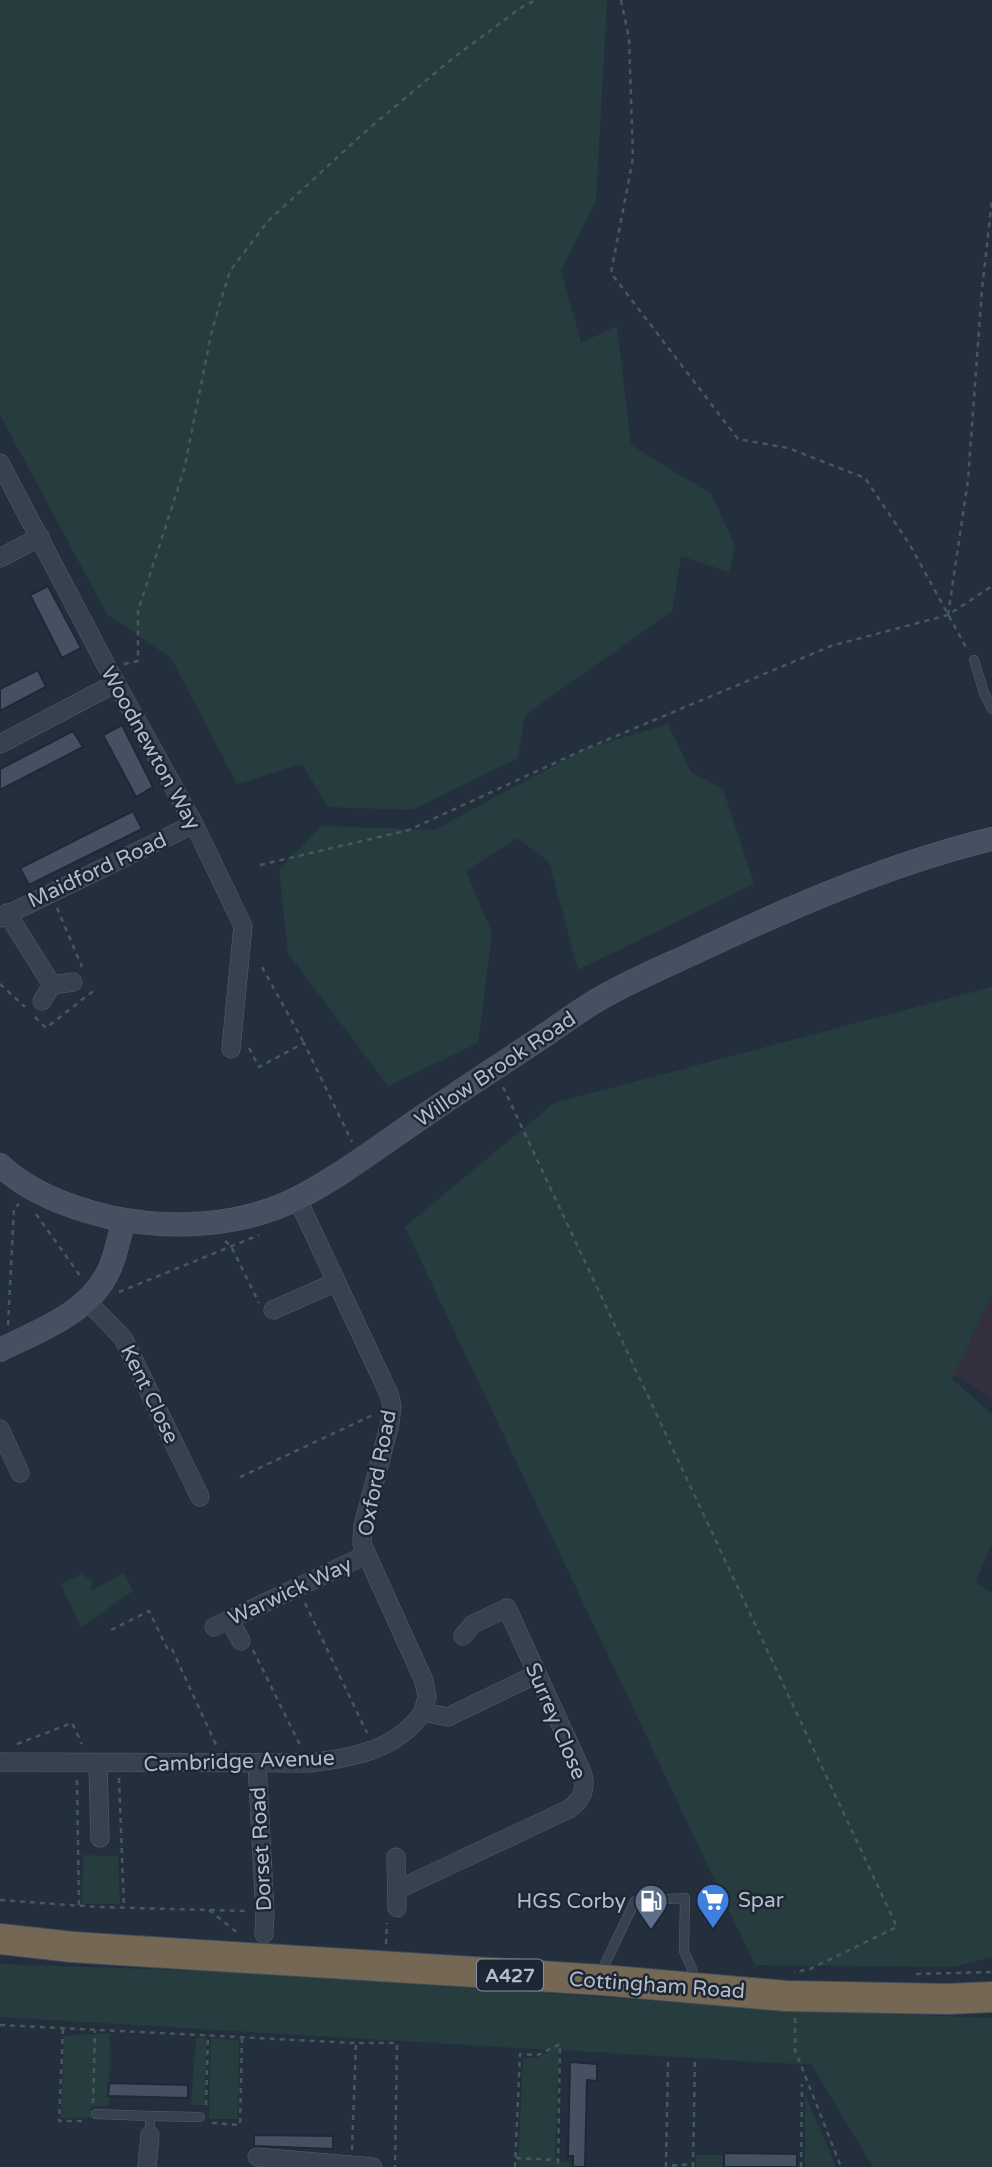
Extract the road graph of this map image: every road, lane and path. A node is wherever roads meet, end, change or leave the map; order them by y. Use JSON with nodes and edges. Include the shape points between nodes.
{"nodes":[{"id":1,"x":536,"y":0,"type":"edge"},
{"id":2,"x":621,"y":0,"type":"edge"},
{"id":3,"x":992,"y":200,"type":"edge"},
{"id":4,"x":0,"y":463,"type":"edge"},
{"id":5,"x":40,"y":537,"type":"junction"},
{"id":6,"x":0,"y":558,"type":"edge"},
{"id":7,"x":992,"y":586,"type":"edge"},
{"id":8,"x":948,"y":615,"type":"junction"},
{"id":9,"x":974,"y":660,"type":"joint"},
{"id":10,"x":107,"y":667,"type":"junction"},
{"id":11,"x":116,"y":683,"type":"junction"},
{"id":12,"x":992,"y":709,"type":"edge"},
{"id":13,"x":0,"y":744,"type":"edge"},
{"id":14,"x":194,"y":824,"type":"junction"},
{"id":15,"x":992,"y":839,"type":"edge"},
{"id":16,"x":260,"y":865,"type":"dead end"},
{"id":17,"x":4,"y":915,"type":"edge"},
{"id":18,"x":262,"y":967,"type":"dead end"},
{"id":19,"x":73,"y":982,"type":"dead end"},
{"id":20,"x":52,"y":985,"type":"junction"},
{"id":21,"x":42,"y":1001,"type":"dead end"},
{"id":22,"x":234,"y":1019,"type":"junction"},
{"id":23,"x":304,"y":1043,"type":"junction"},
{"id":24,"x":231,"y":1049,"type":"dead end"},
{"id":25,"x":495,"y":1069,"type":"junction"},
{"id":26,"x":360,"y":1161,"type":"junction"},
{"id":27,"x":0,"y":1165,"type":"edge"},
{"id":28,"x":32,"y":1195,"type":"junction"},
{"id":29,"x":297,"y":1198,"type":"junction"},
{"id":30,"x":124,"y":1220,"type":"junction"},
{"id":31,"x":204,"y":1223,"type":"junction"},
{"id":32,"x":268,"y":1231,"type":"dead end"},
{"id":33,"x":231,"y":1246,"type":"junction"},
{"id":34,"x":336,"y":1282,"type":"junction"},
{"id":35,"x":90,"y":1297,"type":"junction"},
{"id":36,"x":273,"y":1310,"type":"joint"},
{"id":37,"x":6,"y":1347,"type":"edge"},
{"id":38,"x":392,"y":1406,"type":"junction"},
{"id":39,"x":0,"y":1429,"type":"edge"},
{"id":40,"x":20,"y":1473,"type":"dead end"},
{"id":41,"x":240,"y":1477,"type":"dead end"},
{"id":42,"x":200,"y":1497,"type":"dead end"},
{"id":43,"x":366,"y":1555,"type":"junction"},
{"id":44,"x":298,"y":1587,"type":"junction"},
{"id":45,"x":111,"y":1630,"type":"dead end"},
{"id":46,"x":463,"y":1636,"type":"dead end"},
{"id":47,"x":241,"y":1642,"type":"joint"},
{"id":48,"x":537,"y":1674,"type":"junction"},
{"id":49,"x":423,"y":1712,"type":"junction"},
{"id":50,"x":374,"y":1749,"type":"junction"},
{"id":51,"x":1,"y":1762,"type":"edge"},
{"id":52,"x":88,"y":1763,"type":"junction"},
{"id":53,"x":215,"y":1763,"type":"junction"},
{"id":54,"x":257,"y":1763,"type":"junction"},
{"id":55,"x":309,"y":1763,"type":"junction"},
{"id":56,"x":118,"y":1764,"type":"junction"},
{"id":57,"x":100,"y":1838,"type":"dead end"},
{"id":58,"x":396,"y":1857,"type":"dead end"},
{"id":59,"x":397,"y":1889,"type":"junction"},
{"id":60,"x":0,"y":1900,"type":"edge"},
{"id":61,"x":79,"y":1906,"type":"junction"},
{"id":62,"x":124,"y":1908,"type":"junction"},
{"id":63,"x":397,"y":1908,"type":"joint"},
{"id":64,"x":209,"y":1910,"type":"dead end"},
{"id":65,"x":264,"y":1934,"type":"dead end"},
{"id":66,"x":0,"y":1939,"type":"edge"},
{"id":67,"x":0,"y":1946,"type":"edge"},
{"id":68,"x":72,"y":1947,"type":"junction"},
{"id":69,"x":386,"y":1948,"type":"dead end"},
{"id":70,"x":787,"y":1973,"type":"dead end"},
{"id":71,"x":602,"y":1980,"type":"junction"},
{"id":72,"x":695,"y":1987,"type":"junction"},
{"id":73,"x":992,"y":1997,"type":"edge"},
{"id":74,"x":795,"y":2014,"type":"dead end"},
{"id":75,"x":0,"y":2025,"type":"edge"},
{"id":76,"x":63,"y":2029,"type":"junction"},
{"id":77,"x":95,"y":2031,"type":"junction"},
{"id":78,"x":208,"y":2036,"type":"junction"},
{"id":79,"x":242,"y":2038,"type":"junction"},
{"id":80,"x":356,"y":2043,"type":"junction"},
{"id":81,"x":695,"y":2058,"type":"dead end"},
{"id":82,"x":668,"y":2062,"type":"dead end"},
{"id":83,"x":802,"y":2084,"type":"dead end"},
{"id":84,"x":206,"y":2104,"type":"dead end"},
{"id":85,"x":94,"y":2113,"type":"junction"},
{"id":86,"x":150,"y":2116,"type":"junction"},
{"id":87,"x":203,"y":2120,"type":"joint"},
{"id":88,"x":150,"y":2135,"type":"joint"},
{"id":89,"x":257,"y":2157,"type":"dead end"},
{"id":90,"x":516,"y":2158,"type":"junction"},
{"id":91,"x":557,"y":2160,"type":"junction"},
{"id":92,"x":352,"y":2164,"type":"junction"},
{"id":93,"x":693,"y":2166,"type":"edge"},
{"id":94,"x":148,"y":2167,"type":"edge"},
{"id":95,"x":373,"y":2167,"type":"edge"},
{"id":96,"x":395,"y":2167,"type":"edge"},
{"id":97,"x":515,"y":2167,"type":"edge"},
{"id":98,"x":558,"y":2167,"type":"edge"},
{"id":99,"x":801,"y":2167,"type":"edge"},
{"id":100,"x":841,"y":2167,"type":"edge"}],
"edges":[{"from":1,"to":10,"type":"path","via":[[453,58],[366,131],[268,221],[230,271],[212,330],[184,470],[138,611],[138,661]]},
{"from":2,"to":8,"type":"path","via":[[629,38],[633,158],[611,273],[738,439],[788,448],[865,478],[910,545]]},
{"from":3,"to":8,"type":"path","via":[[968,480]]},
{"from":4,"to":5,"type":"street","name":"Woodnewton Way"},
{"from":5,"to":6,"type":"street"},
{"from":5,"to":10,"type":"street","name":"Woodnewton Way"},
{"from":7,"to":8,"type":"path"},
{"from":8,"to":9,"type":"path"},
{"from":8,"to":16,"type":"path","via":[[831,646],[585,749],[409,830]]},
{"from":9,"to":12,"type":"lane"},
{"from":10,"to":11,"type":"street","name":"Woodnewton Way"},
{"from":11,"to":13,"type":"street"},
{"from":11,"to":14,"type":"street","name":"Woodnewton Way"},
{"from":14,"to":17,"type":"street","name":"Maidford Road"},
{"from":14,"to":22,"type":"street","name":"Woodnewton Way","via":[[243,926]]},
{"from":15,"to":25,"type":"street","name":"Willow Brook Road","via":[[888,871],[773,916],[605,995]]},
{"from":17,"to":20,"type":"street"},
{"from":18,"to":23,"type":"path"},
{"from":19,"to":20,"type":"street"},
{"from":20,"to":21,"type":"street"},
{"from":22,"to":23,"type":"path","via":[[259,1067]]},
{"from":22,"to":24,"type":"street","name":"Woodnewton Way"},
{"from":23,"to":26,"type":"path"},
{"from":25,"to":26,"type":"street","name":"Willow Brook Road"},
{"from":25,"to":70,"type":"path","via":[[897,1927],[810,1969]]},
{"from":26,"to":29,"type":"street","name":"Willow Brook Road"},
{"from":27,"to":28,"type":"street","name":"Willow Brook Road"},
{"from":28,"to":30,"type":"street","name":"Willow Brook Road"},
{"from":28,"to":35,"type":"path"},
{"from":28,"to":37,"type":"path","via":[[14,1208]]},
{"from":29,"to":31,"type":"street","name":"Willow Brook Road","via":[[252,1214]]},
{"from":29,"to":34,"type":"street","name":"Oxford Road"},
{"from":30,"to":31,"type":"street","name":"Willow Brook Road"},
{"from":30,"to":35,"type":"street","via":[[108,1273]]},
{"from":31,"to":33,"type":"path"},
{"from":32,"to":33,"type":"path"},
{"from":33,"to":35,"type":"path","via":[[105,1297]]},
{"from":33,"to":36,"type":"path","via":[[266,1316]]},
{"from":34,"to":36,"type":"street"},
{"from":34,"to":38,"type":"street","name":"Oxford Road"},
{"from":35,"to":37,"type":"street","via":[[54,1324]]},
{"from":35,"to":42,"type":"street","name":"Kent Close","via":[[123,1338]]},
{"from":38,"to":41,"type":"path"},
{"from":38,"to":43,"type":"street","name":"Oxford Road","via":[[363,1526]]},
{"from":39,"to":40,"type":"street"},
{"from":43,"to":44,"type":"street","name":"Warwick Way"},
{"from":43,"to":49,"type":"street","name":"Oxford Road","via":[[424,1681],[427,1697]]},
{"from":44,"to":47,"type":"street","name":"Warwick Way","via":[[222,1623]]},
{"from":44,"to":50,"type":"path"},
{"from":45,"to":53,"type":"path","via":[[149,1611],[218,1747]]},
{"from":46,"to":48,"type":"street","name":"Surrey Close","via":[[473,1624],[507,1608]]},
{"from":47,"to":55,"type":"path","via":[[248,1639]]},
{"from":48,"to":49,"type":"street","via":[[448,1717]]},
{"from":48,"to":59,"type":"street","name":"Surrey Close","via":[[584,1778],[579,1801]]},
{"from":49,"to":50,"type":"street","name":"Cambridge Avenue","via":[[409,1730]]},
{"from":50,"to":55,"type":"street","name":"Cambridge Avenue"},
{"from":51,"to":52,"type":"street","name":"Cambridge Avenue"},
{"from":51,"to":52,"type":"path","via":[[2,1749],[72,1723]]},
{"from":52,"to":56,"type":"street","name":"Cambridge Avenue"},
{"from":52,"to":57,"type":"street"},
{"from":52,"to":61,"type":"path"},
{"from":53,"to":54,"type":"street","name":"Cambridge Avenue"},
{"from":53,"to":56,"type":"street","name":"Cambridge Avenue"},
{"from":54,"to":55,"type":"street","name":"Cambridge Avenue"},
{"from":54,"to":65,"type":"street","name":"Dorset Road"},
{"from":56,"to":62,"type":"path"},
{"from":58,"to":59,"type":"street"},
{"from":59,"to":63,"type":"street"},
{"from":60,"to":61,"type":"path"},
{"from":61,"to":62,"type":"path"},
{"from":62,"to":64,"type":"path"},
{"from":63,"to":69,"type":"path","via":[[388,1911]]},
{"from":66,"to":68,"type":"highway","name":"Cottingham Road","number":"A427"},
{"from":67,"to":68,"type":"highway","name":"Cottingham Road","number":"A427"},
{"from":68,"to":71,"type":"highway","name":"Cottingham Road","number":"A427"},
{"from":71,"to":72,"type":"highway","name":"Cottingham Road","number":"A427"},
{"from":71,"to":72,"type":"lane","via":[[635,1901],[685,1898],[684,1951]]},
{"from":72,"to":73,"type":"highway","name":"Cottingham Road","number":"A427","via":[[786,1996]]},
{"from":74,"to":100,"type":"path","via":[[795,2050]]},
{"from":75,"to":76,"type":"path"},
{"from":76,"to":77,"type":"path"},
{"from":76,"to":85,"type":"path","via":[[59,2121],[93,2122]]},
{"from":77,"to":78,"type":"path"},
{"from":77,"to":85,"type":"path"},
{"from":78,"to":79,"type":"path"},
{"from":78,"to":84,"type":"path"},
{"from":79,"to":80,"type":"path"},
{"from":79,"to":87,"type":"path","via":[[240,2125]]},
{"from":80,"to":92,"type":"path"},
{"from":80,"to":96,"type":"path","via":[[397,2043]]},
{"from":81,"to":93,"type":"path"},
{"from":82,"to":93,"type":"path","via":[[666,2166]]},
{"from":83,"to":99,"type":"path"},
{"from":85,"to":86,"type":"lane"},
{"from":86,"to":87,"type":"lane"},
{"from":86,"to":88,"type":"lane"},
{"from":88,"to":94,"type":"street"},
{"from":89,"to":92,"type":"street"},
{"from":90,"to":91,"type":"path"},
{"from":90,"to":91,"type":"path","via":[[520,2054],[538,2055],[561,2044]]},
{"from":90,"to":97,"type":"path"},
{"from":91,"to":98,"type":"path"},
{"from":92,"to":95,"type":"street"}]}
